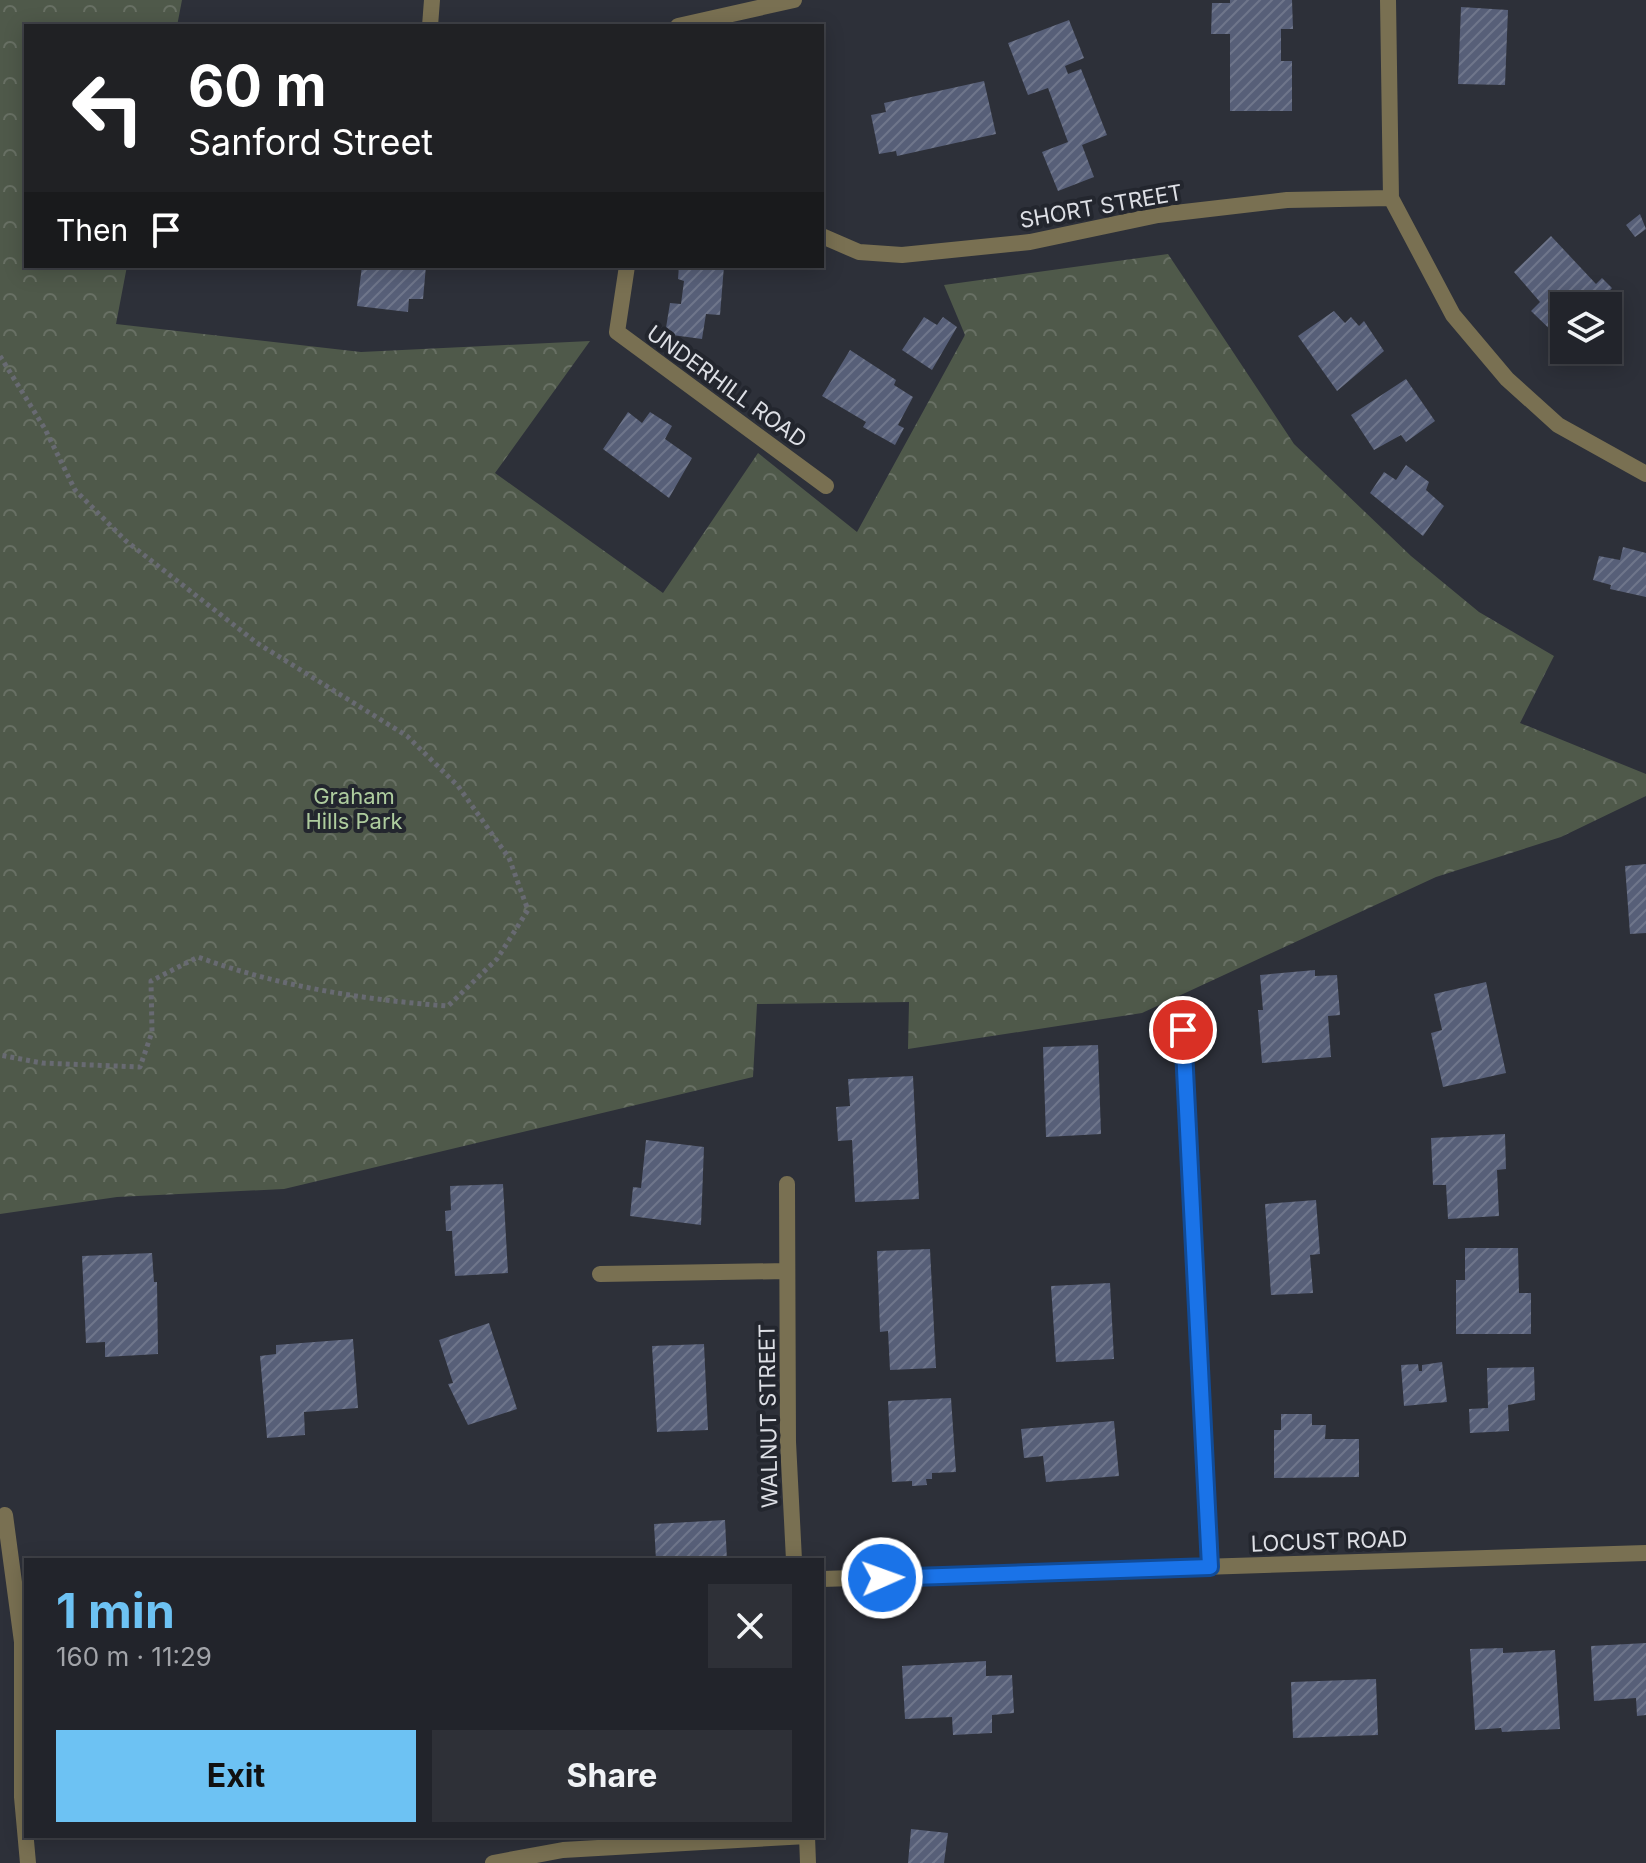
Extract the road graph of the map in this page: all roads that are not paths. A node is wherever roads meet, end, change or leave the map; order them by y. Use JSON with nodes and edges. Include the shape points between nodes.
{"nodes":[{"id":1,"x":432,"y":0,"type":"edge"},
{"id":2,"x":794,"y":0,"type":"edge"},
{"id":3,"x":1388,"y":0,"type":"edge"},
{"id":4,"x":430,"y":24,"type":"edge"},
{"id":5,"x":687,"y":24,"type":"edge"},
{"id":6,"x":1391,"y":198,"type":"junction"},
{"id":7,"x":824,"y":237,"type":"edge"},
{"id":8,"x":627,"y":268,"type":"edge"},
{"id":9,"x":1646,"y":474,"type":"edge"},
{"id":10,"x":826,"y":486,"type":"dead end"},
{"id":11,"x":1183,"y":1030,"type":"dead end"},
{"id":12,"x":787,"y":1184,"type":"dead end"},
{"id":13,"x":787,"y":1271,"type":"junction"},
{"id":14,"x":600,"y":1274,"type":"dead end"},
{"id":15,"x":5,"y":1515,"type":"dead end"},
{"id":16,"x":1646,"y":1553,"type":"edge"},
{"id":17,"x":794,"y":1558,"type":"edge"},
{"id":18,"x":1210,"y":1567,"type":"junction"},
{"id":19,"x":824,"y":1579,"type":"edge"},
{"id":20,"x":24,"y":1819,"type":"edge"},
{"id":21,"x":26,"y":1838,"type":"edge"},
{"id":22,"x":772,"y":1838,"type":"edge"},
{"id":23,"x":807,"y":1838,"type":"edge"},
{"id":24,"x":28,"y":1863,"type":"edge"},
{"id":25,"x":493,"y":1863,"type":"edge"},
{"id":26,"x":808,"y":1863,"type":"edge"}],
"edges":[{"from":1,"to":4,"type":"street"},
{"from":2,"to":5,"type":"street"},
{"from":3,"to":6,"type":"street"},
{"from":6,"to":7,"type":"street","name":"SHORT STREET","via":[[1287,200],[1158,215],[1030,242],[902,255],[859,252]]},
{"from":6,"to":9,"type":"street","via":[[1453,315],[1507,379],[1558,425]]},
{"from":8,"to":10,"type":"street","name":"UNDERHILL ROAD","via":[[617,332]]},
{"from":11,"to":18,"type":"street"},
{"from":12,"to":13,"type":"street","name":"WALNUT STREET"},
{"from":13,"to":14,"type":"street"},
{"from":13,"to":17,"type":"street","name":"WALNUT STREET"},
{"from":15,"to":20,"type":"street","via":[[22,1642]]},
{"from":16,"to":18,"type":"street","name":"LOCUST ROAD"},
{"from":18,"to":19,"type":"street","name":"LOCUST ROAD"},
{"from":21,"to":24,"type":"street"},
{"from":22,"to":25,"type":"street","via":[[563,1850]]},
{"from":23,"to":26,"type":"street"}]}
